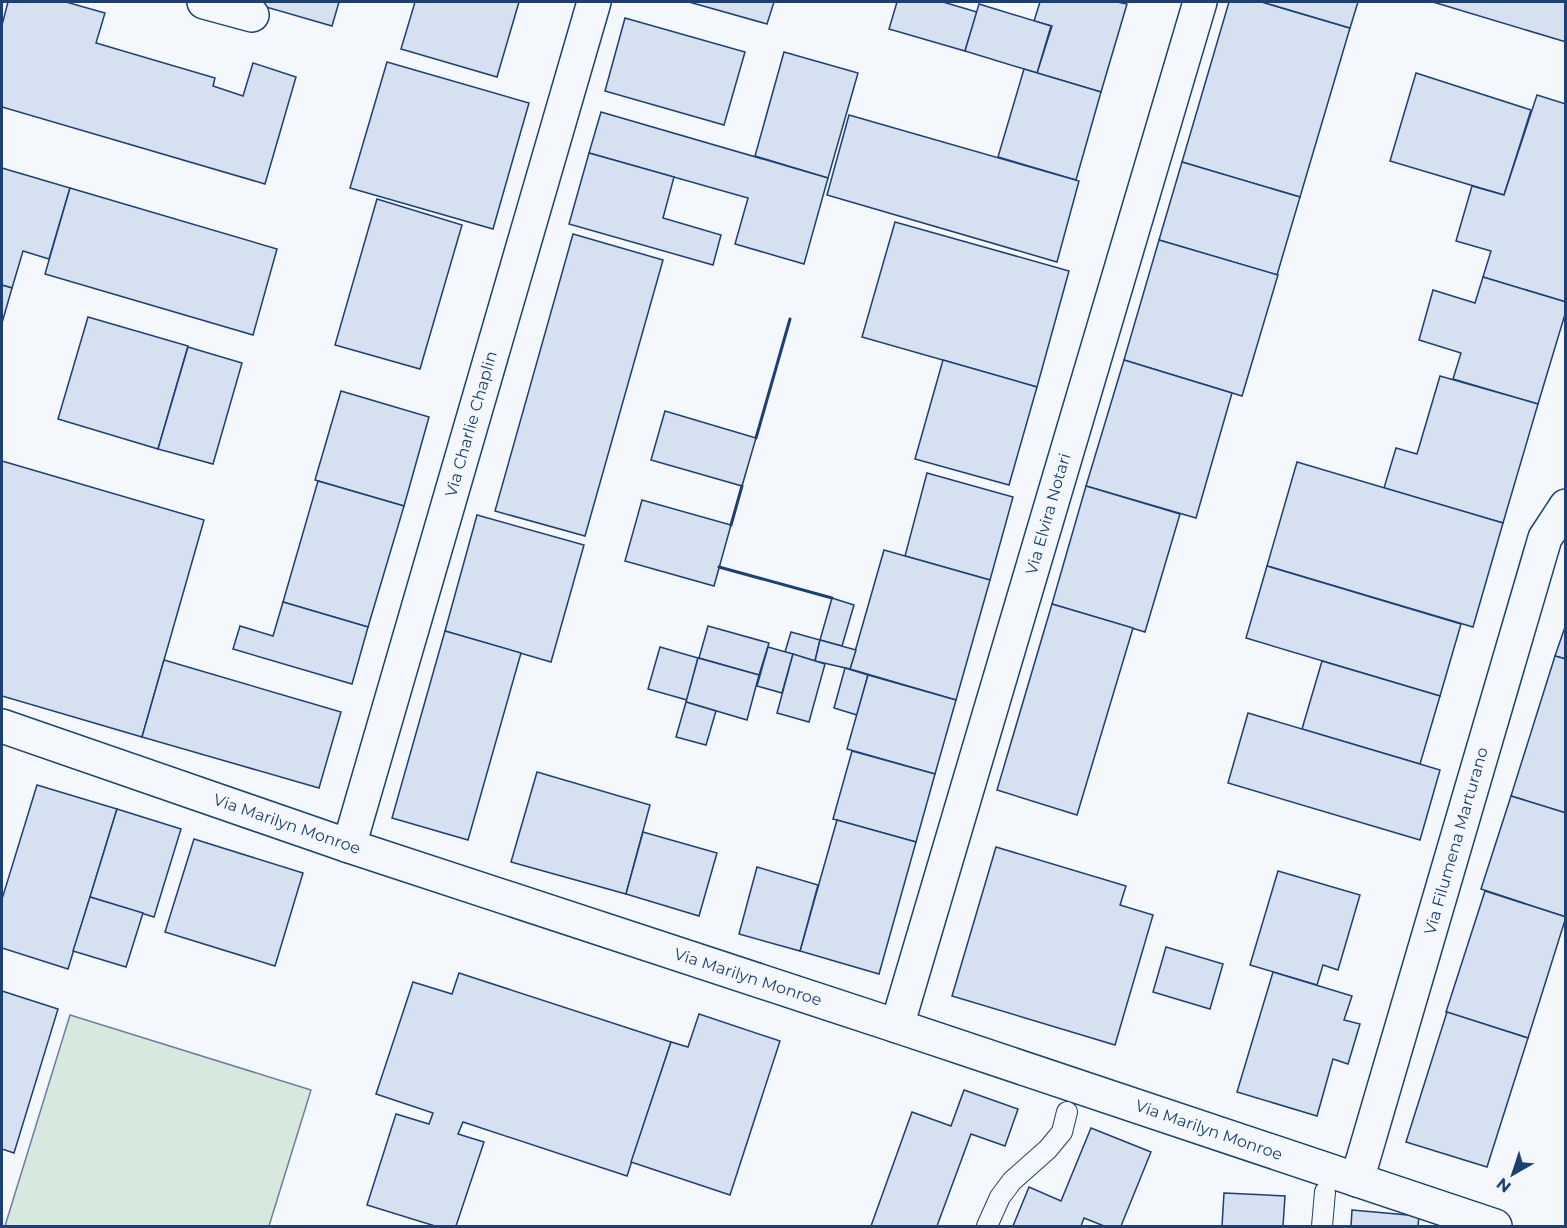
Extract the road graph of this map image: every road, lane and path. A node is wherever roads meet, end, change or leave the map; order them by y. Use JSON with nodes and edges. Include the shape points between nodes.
{"nodes":[{"id":1,"x":204,"y":2,"type":"edge"},
{"id":2,"x":594,"y":2,"type":"edge"},
{"id":3,"x":1200,"y":2,"type":"edge"},
{"id":4,"x":252,"y":15,"type":"dead end"},
{"id":5,"x":1566,"y":506,"type":"edge"},
{"id":6,"x":2,"y":726,"type":"edge"},
{"id":7,"x":349,"y":846,"type":"junction"},
{"id":8,"x":897,"y":1026,"type":"junction"},
{"id":9,"x":1067,"y":1112,"type":"dead end"},
{"id":10,"x":1357,"y":1180,"type":"junction"},
{"id":11,"x":1325,"y":1192,"type":"dead end"},
{"id":12,"x":987,"y":1227,"type":"edge"},
{"id":13,"x":1322,"y":1227,"type":"edge"},
{"id":14,"x":1495,"y":1227,"type":"edge"}],
"edges":[{"from":1,"to":4,"type":"street"},
{"from":2,"to":7,"type":"street","name":"Via Charlie Chaplin"},
{"from":3,"to":8,"type":"street","name":"Via Elvira Notari"},
{"from":5,"to":10,"type":"street","name":"Via Filumena Marturano","via":[[1545,538]]},
{"from":6,"to":7,"type":"street","name":"Via Marilyn Monroe"},
{"from":7,"to":8,"type":"street","name":"Via Marilyn Monroe"},
{"from":8,"to":10,"type":"street","name":"Via Marilyn Monroe"},
{"from":9,"to":12,"type":"lane","via":[[1062,1132],[1012,1181]]},
{"from":10,"to":14,"type":"street","name":"Via Marilyn Monroe"},
{"from":11,"to":13,"type":"lane"}]}
